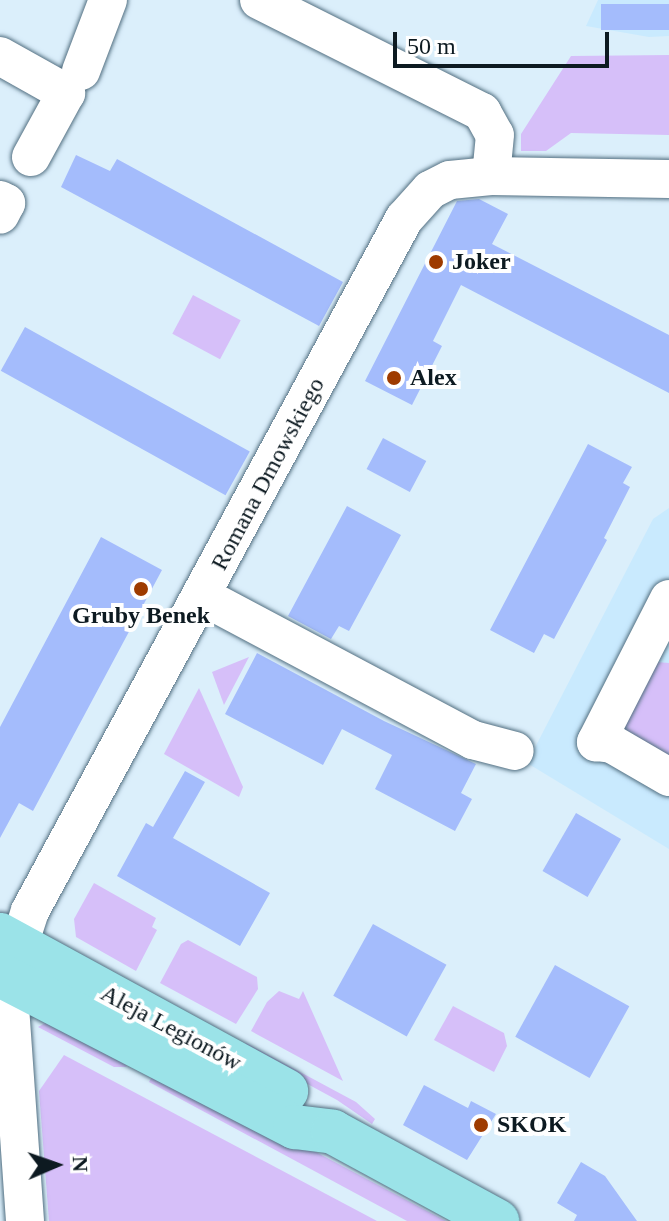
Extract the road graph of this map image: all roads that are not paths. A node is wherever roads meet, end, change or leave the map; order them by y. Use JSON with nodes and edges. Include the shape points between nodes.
{"nodes":[{"id":1,"x":108,"y":0,"type":"edge"},
{"id":2,"x":259,"y":0,"type":"edge"},
{"id":3,"x":0,"y":56,"type":"edge"},
{"id":4,"x":81,"y":71,"type":"dead end"},
{"id":5,"x":31,"y":157,"type":"dead end"},
{"id":6,"x":491,"y":176,"type":"junction"},
{"id":7,"x":669,"y":179,"type":"edge"},
{"id":8,"x":0,"y":200,"type":"edge"},
{"id":9,"x":0,"y":215,"type":"edge"},
{"id":10,"x":202,"y":596,"type":"junction"},
{"id":11,"x":669,"y":599,"type":"edge"},
{"id":12,"x":658,"y":647,"type":"edge"},
{"id":13,"x":515,"y":751,"type":"dead end"},
{"id":14,"x":669,"y":777,"type":"edge"},
{"id":15,"x":7,"y":959,"type":"edge"},
{"id":16,"x":25,"y":1221,"type":"edge"},
{"id":17,"x":497,"y":1221,"type":"edge"}],
"edges":[{"from":1,"to":4,"type":"street"},
{"from":2,"to":6,"type":"street","via":[[482,112],[495,135]]},
{"from":3,"to":5,"type":"street","via":[[66,93]]},
{"from":6,"to":7,"type":"street","name":"Romana Dmowskiego"},
{"from":6,"to":10,"type":"street","name":"Romana Dmowskiego","via":[[450,180],[404,219]]},
{"from":8,"to":9,"type":"street","via":[[6,203]]},
{"from":10,"to":13,"type":"street","via":[[473,740]]},
{"from":10,"to":15,"type":"street","name":"Romana Dmowskiego"},
{"from":11,"to":12,"type":"street"},
{"from":12,"to":14,"type":"street","via":[[596,742],[612,744]]},
{"from":15,"to":16,"type":"street","name":"Romana Dmowskiego"},
{"from":15,"to":17,"type":"main road","name":"Aleja Legionów","via":[[295,1127],[333,1132]]}]}
